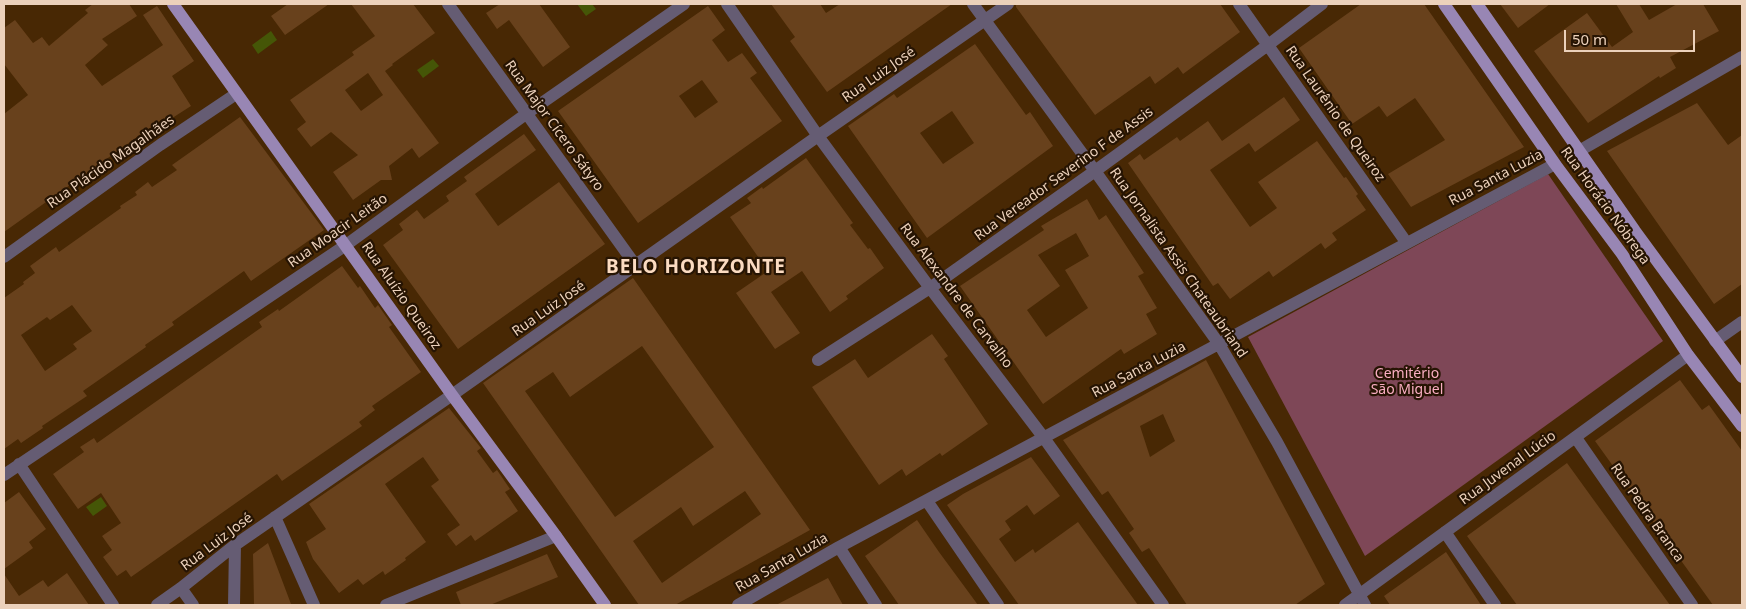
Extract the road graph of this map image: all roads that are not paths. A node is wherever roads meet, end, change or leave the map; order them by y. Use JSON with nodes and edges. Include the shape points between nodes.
{"nodes":[{"id":1,"x":173,"y":4,"type":"edge"},
{"id":2,"x":448,"y":4,"type":"edge"},
{"id":3,"x":684,"y":4,"type":"edge"},
{"id":4,"x":727,"y":4,"type":"edge"},
{"id":5,"x":974,"y":4,"type":"edge"},
{"id":6,"x":1008,"y":4,"type":"edge"},
{"id":7,"x":1239,"y":4,"type":"edge"},
{"id":8,"x":1322,"y":4,"type":"edge"},
{"id":9,"x":1444,"y":4,"type":"edge"},
{"id":10,"x":1477,"y":4,"type":"edge"},
{"id":11,"x":985,"y":20,"type":"junction"},
{"id":12,"x":1268,"y":45,"type":"junction"},
{"id":13,"x":1742,"y":57,"type":"edge"},
{"id":14,"x":236,"y":94,"type":"junction"},
{"id":15,"x":526,"y":114,"type":"junction"},
{"id":16,"x":818,"y":136,"type":"junction"},
{"id":17,"x":1579,"y":150,"type":"junction"},
{"id":18,"x":1555,"y":164,"type":"junction"},
{"id":19,"x":1096,"y":171,"type":"junction"},
{"id":20,"x":1406,"y":242,"type":"junction"},
{"id":21,"x":346,"y":245,"type":"junction"},
{"id":22,"x":4,"y":257,"type":"edge"},
{"id":23,"x":636,"y":266,"type":"junction"},
{"id":24,"x":930,"y":288,"type":"junction"},
{"id":25,"x":1742,"y":322,"type":"edge"},
{"id":26,"x":1715,"y":342,"type":"junction"},
{"id":27,"x":1219,"y":344,"type":"junction"},
{"id":28,"x":1688,"y":355,"type":"junction"},
{"id":29,"x":818,"y":360,"type":"dead end"},
{"id":30,"x":1742,"y":377,"type":"edge"},
{"id":31,"x":452,"y":395,"type":"junction"},
{"id":32,"x":1742,"y":426,"type":"edge"},
{"id":33,"x":1044,"y":438,"type":"junction"},
{"id":34,"x":1576,"y":438,"type":"junction"},
{"id":35,"x":19,"y":464,"type":"junction"},
{"id":36,"x":5,"y":472,"type":"edge"},
{"id":37,"x":927,"y":501,"type":"junction"},
{"id":38,"x":275,"y":517,"type":"junction"},
{"id":39,"x":1445,"y":532,"type":"junction"},
{"id":40,"x":556,"y":536,"type":"junction"},
{"id":41,"x":235,"y":545,"type":"junction"},
{"id":42,"x":839,"y":547,"type":"junction"},
{"id":43,"x":181,"y":588,"type":"junction"},
{"id":44,"x":1363,"y":600,"type":"edge"},
{"id":45,"x":113,"y":605,"type":"edge"},
{"id":46,"x":157,"y":605,"type":"edge"},
{"id":47,"x":193,"y":605,"type":"edge"},
{"id":48,"x":234,"y":605,"type":"edge"},
{"id":49,"x":314,"y":605,"type":"edge"},
{"id":50,"x":386,"y":605,"type":"edge"},
{"id":51,"x":605,"y":605,"type":"edge"},
{"id":52,"x":738,"y":605,"type":"edge"},
{"id":53,"x":876,"y":605,"type":"edge"},
{"id":54,"x":998,"y":605,"type":"edge"},
{"id":55,"x":1163,"y":605,"type":"edge"},
{"id":56,"x":1345,"y":605,"type":"edge"},
{"id":57,"x":1495,"y":605,"type":"edge"},
{"id":58,"x":1692,"y":605,"type":"edge"}],
"edges":[{"from":1,"to":14,"type":"main road","name":"Rua Aluízio Queiroz"},
{"from":2,"to":15,"type":"street","name":"Rua Major Cícero Sátyro"},
{"from":3,"to":15,"type":"street","name":"Rua Moacir Leitão"},
{"from":4,"to":16,"type":"street","name":"Rua Alexandre de Carvalho"},
{"from":5,"to":11,"type":"street","name":"Rua Jornalista Assis Chateaubriand"},
{"from":6,"to":11,"type":"street","name":"Rua Luiz José"},
{"from":7,"to":12,"type":"street","name":"Rua Laurênio de Queiroz"},
{"from":8,"to":12,"type":"street","name":"Rua Vereador Severino F de Assis"},
{"from":9,"to":18,"type":"main road","name":"Rua Horácio Nóbrega"},
{"from":10,"to":17,"type":"main road","name":"Rua Horácio Nóbrega"},
{"from":11,"to":16,"type":"street","name":"Rua Luiz José"},
{"from":11,"to":19,"type":"street","name":"Rua Jornalista Assis Chateaubriand"},
{"from":12,"to":19,"type":"street","name":"Rua Vereador Severino F de Assis"},
{"from":12,"to":20,"type":"street","name":"Rua Laurênio de Queiroz"},
{"from":13,"to":17,"type":"street"},
{"from":14,"to":21,"type":"main road","name":"Rua Aluízio Queiroz"},
{"from":14,"to":22,"type":"street","name":"Rua Plácido Magalhães"},
{"from":15,"to":21,"type":"street","name":"Rua Moacir Leitão"},
{"from":15,"to":23,"type":"street","name":"Rua Major Cícero Sátyro"},
{"from":16,"to":23,"type":"street","name":"Rua Luiz José"},
{"from":16,"to":24,"type":"street","name":"Rua Alexandre de Carvalho"},
{"from":17,"to":26,"type":"main road","name":"Rua Horácio Nóbrega"},
{"from":18,"to":20,"type":"street","name":"Rua Santa Luzia"},
{"from":18,"to":28,"type":"main road","name":"Rua Horácio Nóbrega","via":[[1619,249]]},
{"from":19,"to":24,"type":"street","name":"Rua Vereador Severino F de Assis"},
{"from":19,"to":27,"type":"street","name":"Rua Jornalista Assis Chateaubriand"},
{"from":20,"to":27,"type":"street","name":"Rua Santa Luzia"},
{"from":21,"to":31,"type":"main road","name":"Rua Aluízio Queiroz"},
{"from":21,"to":35,"type":"street","name":"Rua Moacir Leitão"},
{"from":23,"to":31,"type":"street","name":"Rua Luiz José"},
{"from":24,"to":29,"type":"street","name":"Rua Vereador Severino F de Assis"},
{"from":24,"to":33,"type":"street","name":"Rua Alexandre de Carvalho"},
{"from":25,"to":26,"type":"street"},
{"from":26,"to":30,"type":"main road","name":"Rua Horácio Nóbrega"},
{"from":27,"to":33,"type":"street","name":"Rua Santa Luzia"},
{"from":27,"to":44,"type":"street","name":"Rua Jornalista Assis Chateaubriand","via":[[1277,442]]},
{"from":28,"to":32,"type":"main road","name":"Rua Horácio Nóbrega"},
{"from":28,"to":34,"type":"street","name":"Rua Juvenal Lúcio"},
{"from":31,"to":38,"type":"street","name":"Rua Luiz José"},
{"from":31,"to":40,"type":"main road","name":"Rua Aluízio Queiroz"},
{"from":33,"to":37,"type":"street","name":"Rua Santa Luzia"},
{"from":33,"to":55,"type":"street","name":"Rua Alexandre de Carvalho"},
{"from":34,"to":39,"type":"street","name":"Rua Juvenal Lúcio"},
{"from":34,"to":58,"type":"street","name":"Rua Pedra Branca"},
{"from":35,"to":36,"type":"street","name":"Rua Moacir Leitão"},
{"from":35,"to":45,"type":"street"},
{"from":37,"to":42,"type":"street","name":"Rua Santa Luzia"},
{"from":37,"to":54,"type":"street"},
{"from":38,"to":41,"type":"street","name":"Rua Luiz José"},
{"from":38,"to":49,"type":"street"},
{"from":39,"to":44,"type":"street","name":"Rua Juvenal Lúcio"},
{"from":39,"to":57,"type":"street"},
{"from":40,"to":50,"type":"street"},
{"from":40,"to":51,"type":"main road","name":"Rua Aluízio Queiroz"},
{"from":41,"to":43,"type":"street","name":"Rua Luiz José"},
{"from":41,"to":48,"type":"street"},
{"from":42,"to":52,"type":"street","name":"Rua Santa Luzia"},
{"from":42,"to":53,"type":"street"},
{"from":43,"to":46,"type":"street","name":"Rua Luiz José"},
{"from":43,"to":47,"type":"street"},
{"from":44,"to":56,"type":"street","name":"Rua Juvenal Lúcio"}]}
